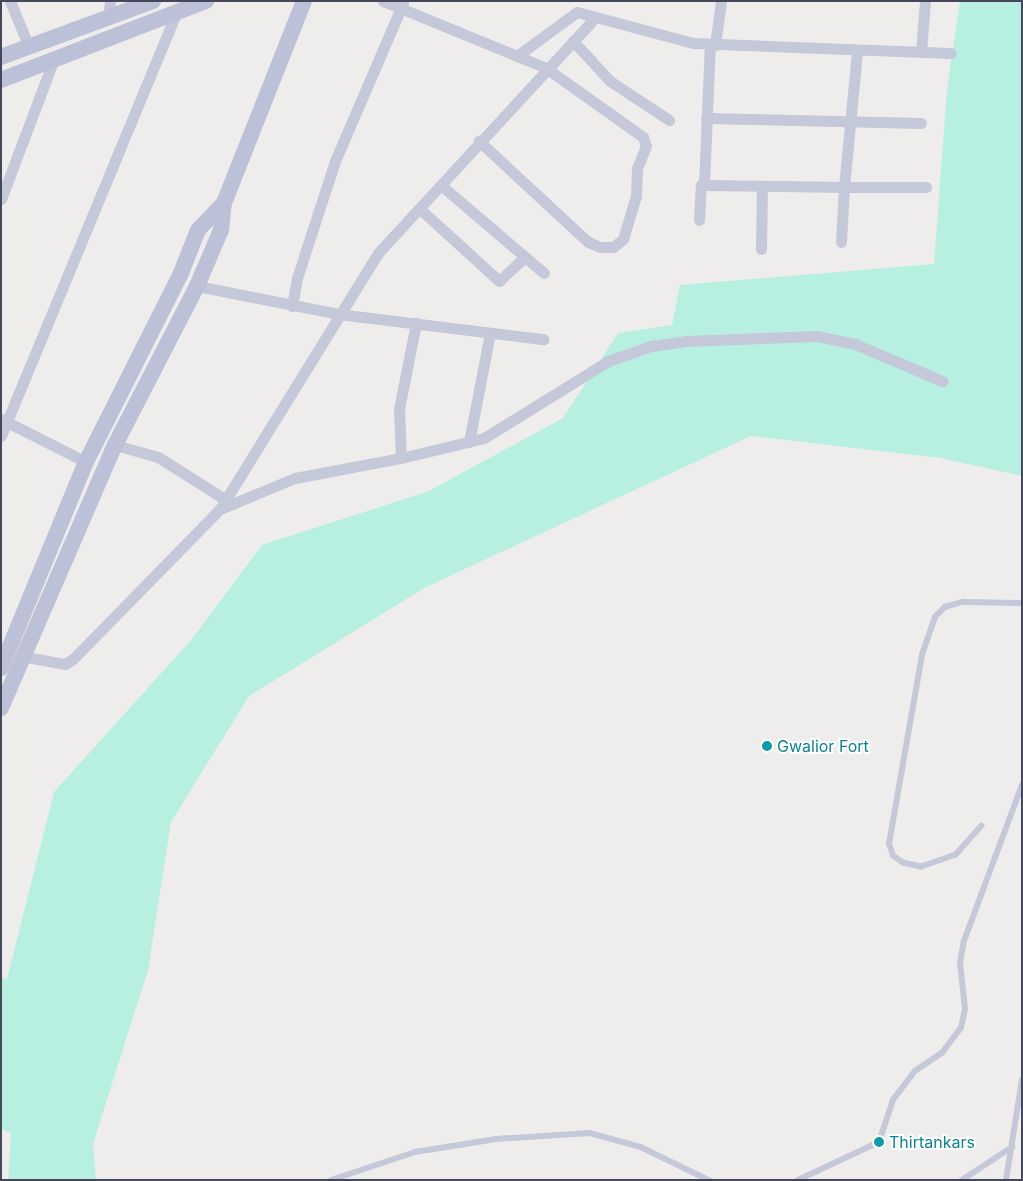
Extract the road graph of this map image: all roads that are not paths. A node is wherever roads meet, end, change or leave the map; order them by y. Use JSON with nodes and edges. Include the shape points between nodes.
{"nodes":[{"id":1,"x":10,"y":1,"type":"edge"},
{"id":2,"x":110,"y":1,"type":"edge"},
{"id":3,"x":153,"y":1,"type":"edge"},
{"id":4,"x":206,"y":1,"type":"edge"},
{"id":5,"x":304,"y":1,"type":"edge"},
{"id":6,"x":383,"y":1,"type":"edge"},
{"id":7,"x":721,"y":1,"type":"edge"},
{"id":8,"x":925,"y":1,"type":"edge"},
{"id":9,"x":403,"y":5,"type":"edge"},
{"id":10,"x":579,"y":7,"type":"edge"},
{"id":11,"x":176,"y":13,"type":"junction"},
{"id":12,"x":596,"y":17,"type":"junction"},
{"id":13,"x":108,"y":18,"type":"junction"},
{"id":14,"x":573,"y":40,"type":"junction"},
{"id":15,"x":712,"y":44,"type":"junction"},
{"id":16,"x":29,"y":47,"type":"junction"},
{"id":17,"x":857,"y":51,"type":"junction"},
{"id":18,"x":921,"y":52,"type":"junction"},
{"id":19,"x":951,"y":53,"type":"dead end"},
{"id":20,"x":517,"y":56,"type":"junction"},
{"id":21,"x":1,"y":58,"type":"edge"},
{"id":22,"x":54,"y":59,"type":"junction"},
{"id":23,"x":546,"y":68,"type":"junction"},
{"id":24,"x":1,"y":80,"type":"edge"},
{"id":25,"x":706,"y":118,"type":"junction"},
{"id":26,"x":669,"y":120,"type":"dead end"},
{"id":27,"x":850,"y":123,"type":"junction"},
{"id":28,"x":921,"y":123,"type":"dead end"},
{"id":29,"x":479,"y":141,"type":"junction"},
{"id":30,"x":704,"y":185,"type":"junction"},
{"id":31,"x":442,"y":186,"type":"junction"},
{"id":32,"x":762,"y":186,"type":"junction"},
{"id":33,"x":844,"y":187,"type":"junction"},
{"id":34,"x":926,"y":188,"type":"dead end"},
{"id":35,"x":1,"y":199,"type":"edge"},
{"id":36,"x":224,"y":203,"type":"junction"},
{"id":37,"x":420,"y":209,"type":"junction"},
{"id":38,"x":699,"y":220,"type":"dead end"},
{"id":39,"x":841,"y":242,"type":"dead end"},
{"id":40,"x":761,"y":249,"type":"dead end"},
{"id":41,"x":525,"y":257,"type":"junction"},
{"id":42,"x":544,"y":273,"type":"dead end"},
{"id":43,"x":197,"y":286,"type":"junction"},
{"id":44,"x":292,"y":306,"type":"junction"},
{"id":45,"x":338,"y":314,"type":"junction"},
{"id":46,"x":416,"y":323,"type":"junction"},
{"id":47,"x":490,"y":333,"type":"junction"},
{"id":48,"x":543,"y":339,"type":"dead end"},
{"id":49,"x":942,"y":381,"type":"dead end"},
{"id":50,"x":4,"y":421,"type":"edge"},
{"id":51,"x":1,"y":436,"type":"edge"},
{"id":52,"x":469,"y":442,"type":"junction"},
{"id":53,"x":115,"y":445,"type":"junction"},
{"id":54,"x":401,"y":458,"type":"junction"},
{"id":55,"x":86,"y":462,"type":"junction"},
{"id":56,"x":223,"y":505,"type":"junction"},
{"id":57,"x":1022,"y":603,"type":"edge"},
{"id":58,"x":21,"y":656,"type":"junction"},
{"id":59,"x":1,"y":668,"type":"edge"},
{"id":60,"x":1,"y":708,"type":"edge"},
{"id":61,"x":1022,"y":785,"type":"edge"},
{"id":62,"x":982,"y":826,"type":"dead end"},
{"id":63,"x":1022,"y":1080,"type":"edge"},
{"id":64,"x":1012,"y":1147,"type":"junction"},
{"id":65,"x":331,"y":1180,"type":"edge"},
{"id":66,"x":709,"y":1180,"type":"edge"},
{"id":67,"x":798,"y":1180,"type":"edge"},
{"id":68,"x":962,"y":1180,"type":"edge"},
{"id":69,"x":1006,"y":1180,"type":"edge"}],
"edges":[{"from":1,"to":16,"type":"street"},
{"from":2,"to":13,"type":"street"},
{"from":3,"to":13,"type":"street"},
{"from":4,"to":11,"type":"street"},
{"from":5,"to":36,"type":"street"},
{"from":6,"to":9,"type":"street"},
{"from":7,"to":15,"type":"street"},
{"from":8,"to":18,"type":"street"},
{"from":9,"to":20,"type":"street"},
{"from":9,"to":44,"type":"street","via":[[334,161],[297,278]]},
{"from":10,"to":12,"type":"street"},
{"from":10,"to":20,"type":"street"},
{"from":11,"to":22,"type":"street"},
{"from":11,"to":50,"type":"street"},
{"from":12,"to":14,"type":"street"},
{"from":12,"to":15,"type":"street","via":[[693,44]]},
{"from":13,"to":16,"type":"street"},
{"from":14,"to":23,"type":"street"},
{"from":14,"to":26,"type":"street","via":[[591,64],[610,81]]},
{"from":15,"to":17,"type":"street"},
{"from":15,"to":25,"type":"street"},
{"from":16,"to":21,"type":"street"},
{"from":17,"to":18,"type":"street"},
{"from":17,"to":27,"type":"street"},
{"from":18,"to":19,"type":"street"},
{"from":20,"to":23,"type":"street"},
{"from":22,"to":24,"type":"street"},
{"from":22,"to":35,"type":"street"},
{"from":23,"to":29,"type":"street","via":[[516,105]]},
{"from":23,"to":29,"type":"street","via":[[643,137],[646,146],[637,168],[636,196],[623,240],[613,247],[600,247],[588,242]]},
{"from":25,"to":27,"type":"street","via":[[832,119]]},
{"from":25,"to":30,"type":"street"},
{"from":27,"to":28,"type":"street"},
{"from":27,"to":33,"type":"street"},
{"from":29,"to":31,"type":"street"},
{"from":30,"to":32,"type":"street"},
{"from":30,"to":38,"type":"street","via":[[701,185]]},
{"from":31,"to":37,"type":"street"},
{"from":31,"to":41,"type":"street"},
{"from":32,"to":33,"type":"street"},
{"from":32,"to":40,"type":"street"},
{"from":33,"to":34,"type":"street"},
{"from":33,"to":39,"type":"street"},
{"from":36,"to":43,"type":"street","via":[[221,230]]},
{"from":36,"to":55,"type":"street","via":[[198,230],[181,273]]},
{"from":37,"to":41,"type":"street","via":[[499,281]]},
{"from":37,"to":45,"type":"street","via":[[378,253]]},
{"from":41,"to":42,"type":"street"},
{"from":43,"to":44,"type":"street"},
{"from":43,"to":53,"type":"street"},
{"from":44,"to":45,"type":"street"},
{"from":45,"to":46,"type":"street"},
{"from":45,"to":56,"type":"street"},
{"from":46,"to":47,"type":"street"},
{"from":46,"to":54,"type":"street","via":[[399,409]]},
{"from":47,"to":48,"type":"street"},
{"from":47,"to":52,"type":"street"},
{"from":49,"to":52,"type":"street","via":[[854,344],[818,336],[686,341],[651,346],[608,361],[484,438]]},
{"from":50,"to":51,"type":"street"},
{"from":50,"to":55,"type":"street"},
{"from":52,"to":54,"type":"street"},
{"from":53,"to":56,"type":"street","via":[[158,457]]},
{"from":53,"to":58,"type":"street"},
{"from":54,"to":56,"type":"street","via":[[295,478]]},
{"from":55,"to":59,"type":"street"},
{"from":56,"to":58,"type":"street","via":[[73,659],[65,664]]},
{"from":57,"to":62,"type":"lane","via":[[963,602],[945,607],[935,617],[922,655],[889,844],[893,856],[903,863],[921,867],[956,855]]},
{"from":58,"to":60,"type":"street"},
{"from":61,"to":67,"type":"lane","via":[[964,941],[960,963],[965,1009],[961,1028],[942,1053],[915,1071],[893,1100],[879,1142]]},
{"from":63,"to":64,"type":"lane"},
{"from":64,"to":68,"type":"lane"},
{"from":64,"to":69,"type":"lane"},
{"from":65,"to":66,"type":"lane","via":[[415,1152],[496,1139],[590,1133],[641,1147]]}]}
